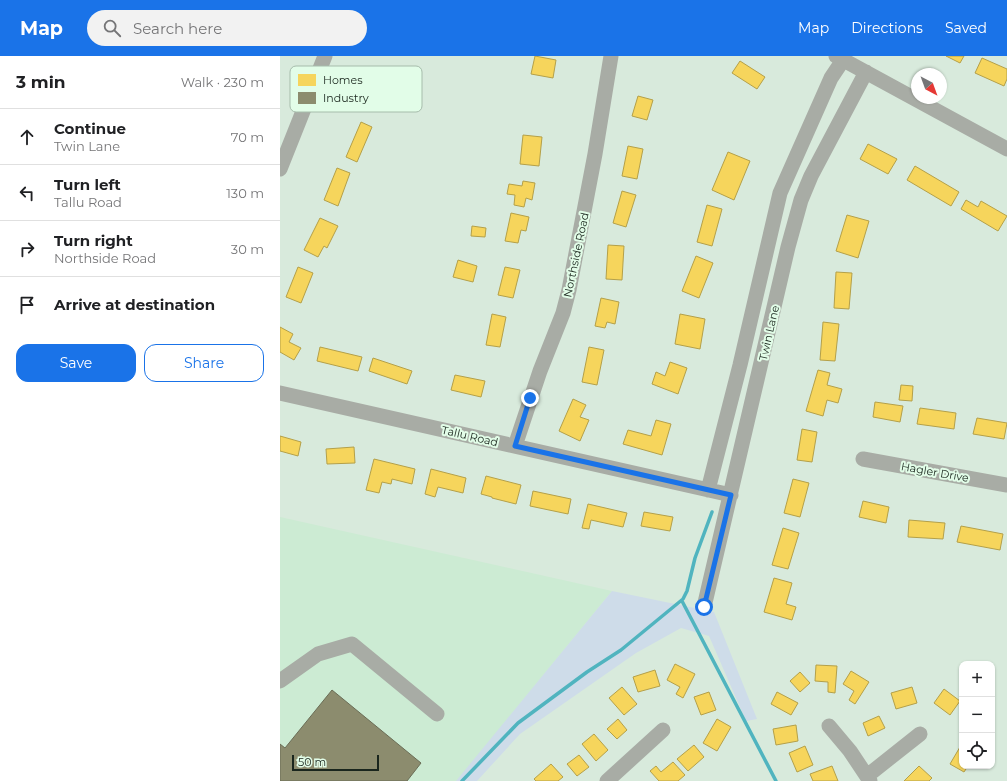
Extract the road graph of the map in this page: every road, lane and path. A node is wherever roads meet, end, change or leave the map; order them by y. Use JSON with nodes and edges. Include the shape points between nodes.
{"nodes":[{"id":1,"x":325,"y":56,"type":"edge"},
{"id":2,"x":611,"y":56,"type":"edge"},
{"id":3,"x":839,"y":58,"type":"edge"},
{"id":4,"x":321,"y":66,"type":"edge"},
{"id":5,"x":866,"y":72,"type":"junction"},
{"id":6,"x":303,"y":112,"type":"edge"},
{"id":7,"x":1007,"y":149,"type":"edge"},
{"id":8,"x":280,"y":169,"type":"edge"},
{"id":9,"x":280,"y":393,"type":"edge"},
{"id":10,"x":515,"y":446,"type":"junction"},
{"id":11,"x":863,"y":459,"type":"dead end"},
{"id":12,"x":1007,"y":485,"type":"edge"},
{"id":13,"x":708,"y":490,"type":"junction"},
{"id":14,"x":731,"y":495,"type":"junction"},
{"id":15,"x":704,"y":607,"type":"dead end"},
{"id":16,"x":280,"y":681,"type":"edge"},
{"id":17,"x":437,"y":714,"type":"dead end"},
{"id":18,"x":829,"y":726,"type":"dead end"},
{"id":19,"x":663,"y":730,"type":"dead end"},
{"id":20,"x":920,"y":734,"type":"dead end"},
{"id":21,"x":868,"y":779,"type":"edge"},
{"id":22,"x":608,"y":781,"type":"edge"}],
"edges":[{"from":1,"to":4,"type":"street"},
{"from":2,"to":10,"type":"street","name":"Northside Road","via":[[569,290]]},
{"from":3,"to":5,"type":"street"},
{"from":3,"to":13,"type":"street","name":"Twin Lane","via":[[780,193]]},
{"from":5,"to":7,"type":"street"},
{"from":5,"to":14,"type":"street","name":"Twin Lane","via":[[801,200]]},
{"from":6,"to":8,"type":"street"},
{"from":9,"to":10,"type":"street","name":"Tallu Road"},
{"from":10,"to":13,"type":"street","name":"Tallu Road"},
{"from":11,"to":12,"type":"street","name":"Hagler Drive"},
{"from":13,"to":14,"type":"street","name":"Tallu Road"},
{"from":14,"to":15,"type":"street","name":"Twin Lane"},
{"from":16,"to":17,"type":"street","via":[[318,654],[352,644]]},
{"from":18,"to":21,"type":"street","via":[[850,751]]},
{"from":19,"to":22,"type":"street"},
{"from":20,"to":21,"type":"street"}]}
